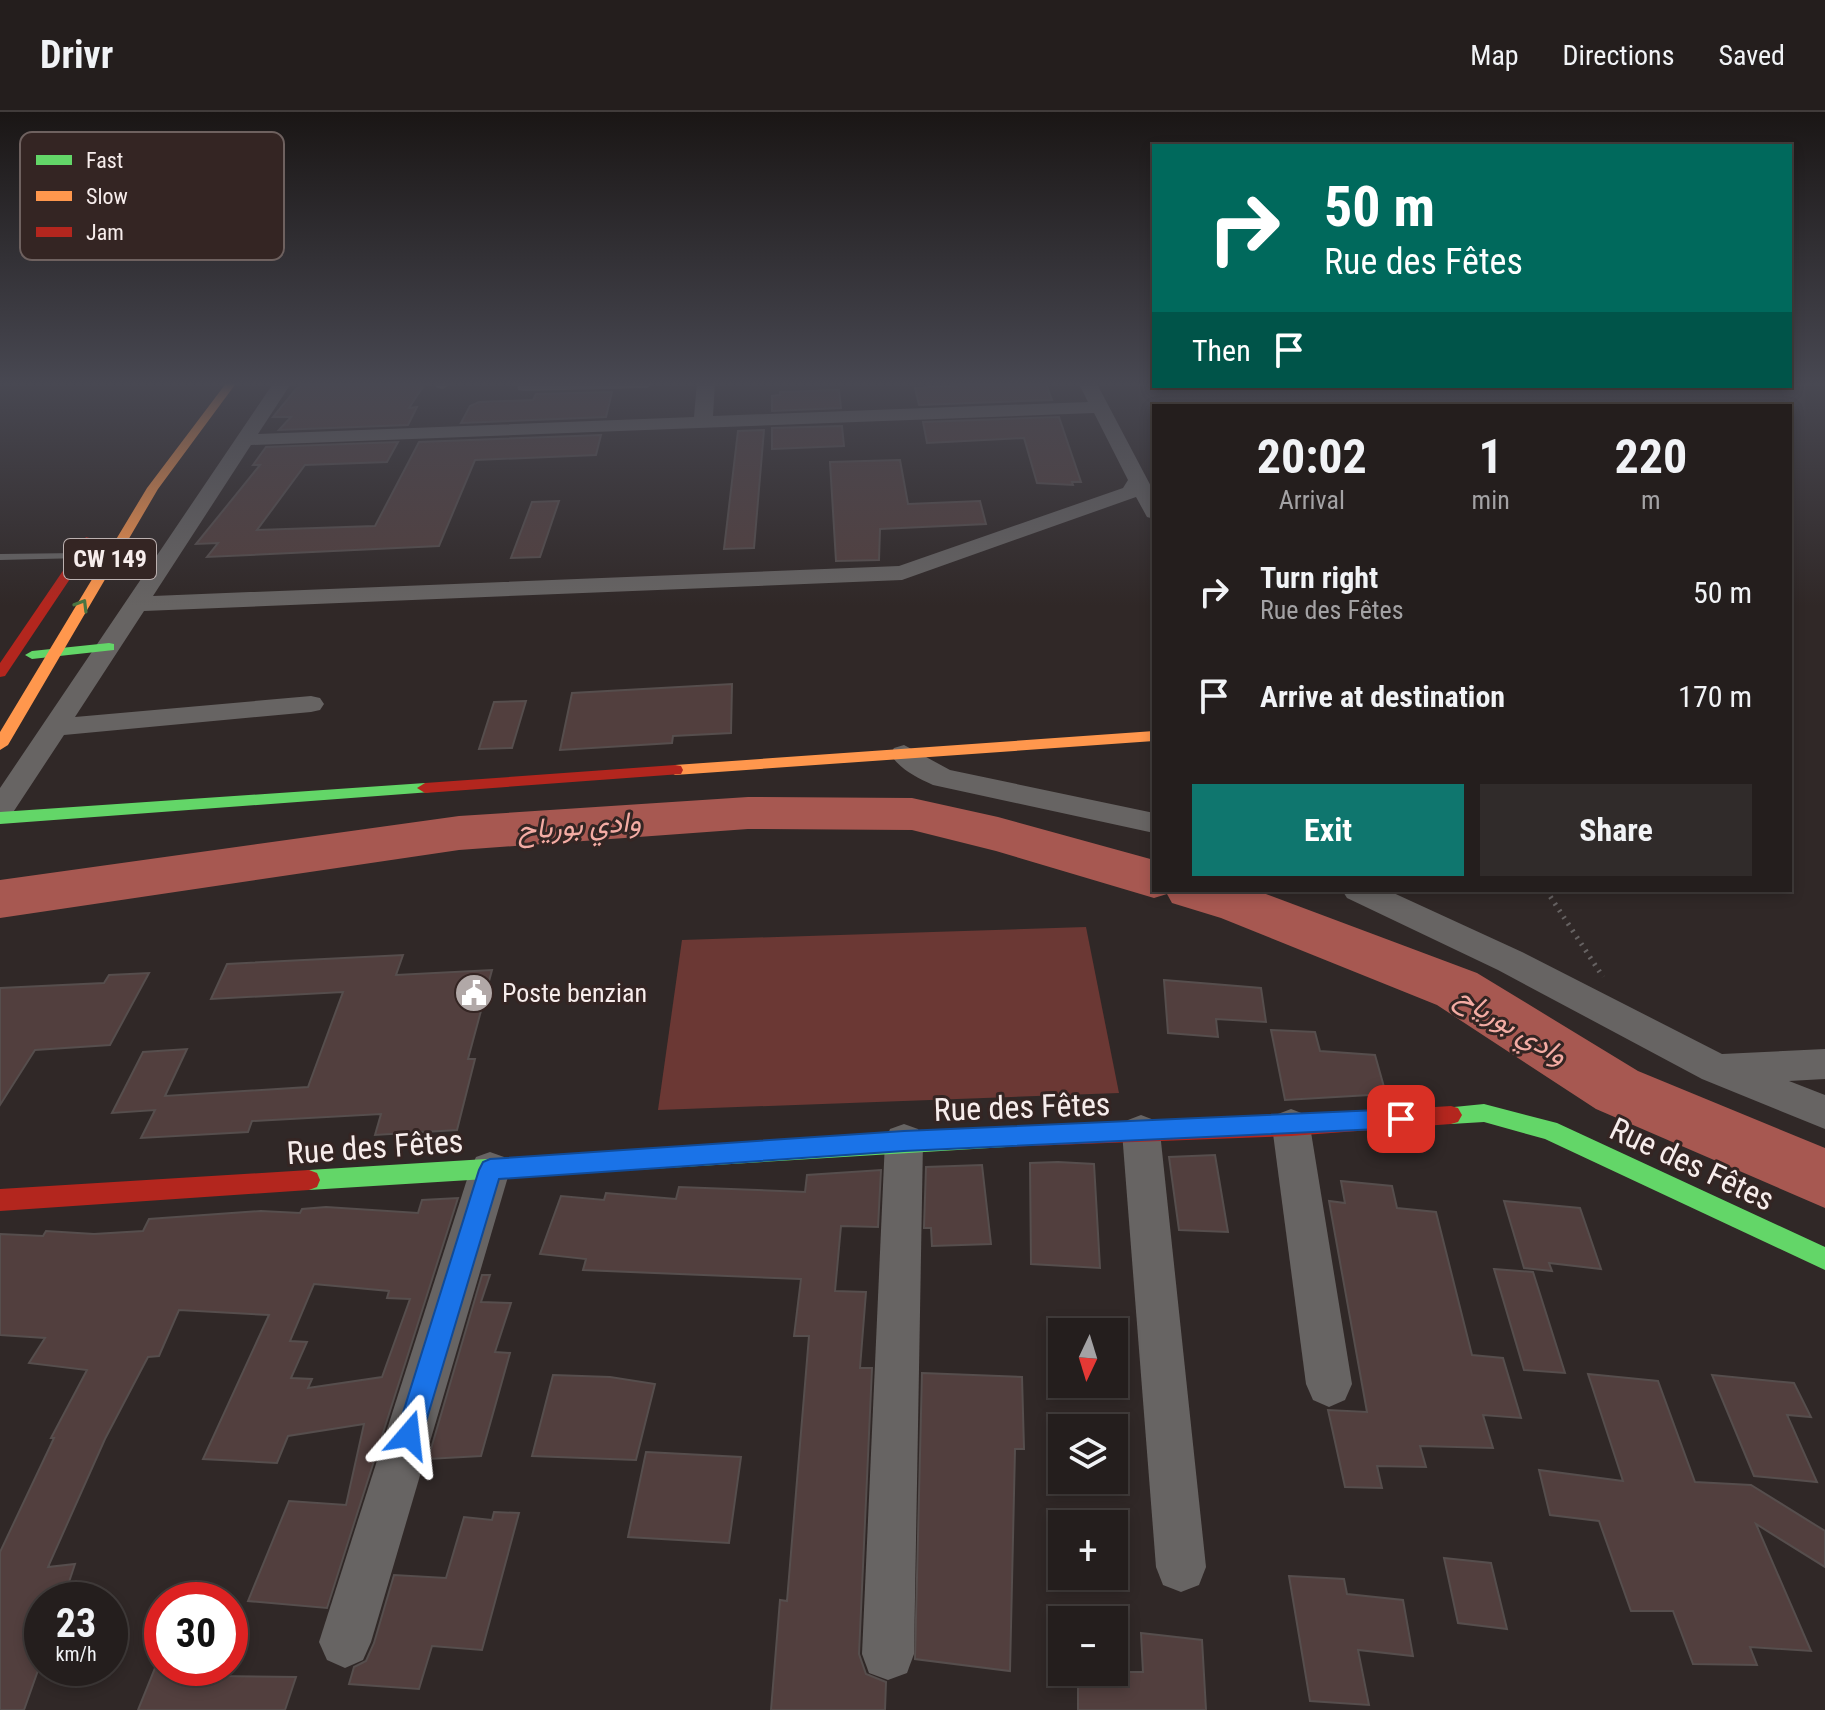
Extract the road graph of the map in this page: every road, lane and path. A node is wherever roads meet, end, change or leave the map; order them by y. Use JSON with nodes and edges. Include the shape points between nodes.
{"nodes":[{"id":1,"x":153,"y":457,"type":"edge"},
{"id":2,"x":176,"y":457,"type":"edge"},
{"id":3,"x":234,"y":457,"type":"edge"},
{"id":4,"x":1126,"y":457,"type":"edge"},
{"id":5,"x":146,"y":465,"type":"dead end"},
{"id":6,"x":1138,"y":480,"type":"junction"},
{"id":7,"x":1152,"y":509,"type":"edge"},
{"id":8,"x":103,"y":523,"type":"dead end"},
{"id":9,"x":78,"y":556,"type":"junction"},
{"id":10,"x":0,"y":557,"type":"edge"},
{"id":11,"x":136,"y":604,"type":"junction"},
{"id":12,"x":109,"y":647,"type":"junction"},
{"id":13,"x":54,"y":652,"type":"junction"},
{"id":14,"x":5,"y":665,"type":"edge"},
{"id":15,"x":311,"y":704,"type":"dead end"},
{"id":16,"x":55,"y":727,"type":"junction"},
{"id":17,"x":1152,"y":736,"type":"edge"},
{"id":18,"x":0,"y":745,"type":"edge"},
{"id":19,"x":904,"y":754,"type":"junction"},
{"id":20,"x":0,"y":810,"type":"edge"},
{"id":21,"x":0,"y":818,"type":"edge"},
{"id":22,"x":1152,"y":823,"type":"edge"},
{"id":23,"x":1362,"y":892,"type":"edge"},
{"id":24,"x":1547,"y":892,"type":"edge"},
{"id":25,"x":1605,"y":980,"type":"dead end"},
{"id":26,"x":1825,"y":1064,"type":"edge"},
{"id":27,"x":1715,"y":1068,"type":"junction"},
{"id":28,"x":1825,"y":1112,"type":"edge"},
{"id":29,"x":1291,"y":1126,"type":"junction"},
{"id":30,"x":1141,"y":1132,"type":"junction"},
{"id":31,"x":904,"y":1141,"type":"junction"},
{"id":32,"x":490,"y":1170,"type":"junction"},
{"id":33,"x":0,"y":1200,"type":"edge"},
{"id":34,"x":1825,"y":1259,"type":"edge"},
{"id":35,"x":1329,"y":1384,"type":"dead end"},
{"id":36,"x":1181,"y":1567,"type":"dead end"},
{"id":37,"x":345,"y":1642,"type":"dead end"},
{"id":38,"x":888,"y":1654,"type":"dead end"}],
"edges":[{"from":1,"to":5,"type":"main road"},
{"from":13,"to":2,"type":"main road","number":"CW 149","one_way":true},
{"from":3,"to":11,"type":"street"},
{"from":4,"to":6,"type":"street"},
{"from":6,"to":7,"type":"street"},
{"from":6,"to":11,"type":"street","via":[[1131,492],[902,573]]},
{"from":8,"to":9,"type":"main road","number":"CW 149"},
{"from":9,"to":10,"type":"lane"},
{"from":9,"to":14,"type":"main road","number":"CW 149"},
{"from":11,"to":12,"type":"street"},
{"from":12,"to":13,"type":"main road"},
{"from":12,"to":16,"type":"street"},
{"from":13,"to":14,"type":"main road"},
{"from":13,"to":18,"type":"main road","number":"CW 149"},
{"from":15,"to":16,"type":"street"},
{"from":16,"to":20,"type":"street"},
{"from":17,"to":19,"type":"main road"},
{"from":19,"to":21,"type":"main road"},
{"from":19,"to":22,"type":"street","via":[[920,768],[956,782]]},
{"from":23,"to":27,"type":"street"},
{"from":24,"to":25,"type":"path"},
{"from":26,"to":27,"type":"street"},
{"from":27,"to":28,"type":"street"},
{"from":29,"to":30,"type":"main road","name":"Rue des Fêtes"},
{"from":29,"to":34,"type":"main road","name":"Rue des Fêtes","via":[[1484,1113],[1549,1130]]},
{"from":29,"to":35,"type":"street"},
{"from":30,"to":31,"type":"main road","name":"Rue des Fêtes"},
{"from":30,"to":36,"type":"street"},
{"from":31,"to":32,"type":"main road","name":"Rue des Fêtes"},
{"from":31,"to":38,"type":"street"},
{"from":32,"to":33,"type":"main road","name":"Rue des Fêtes"},
{"from":32,"to":37,"type":"street"}]}
